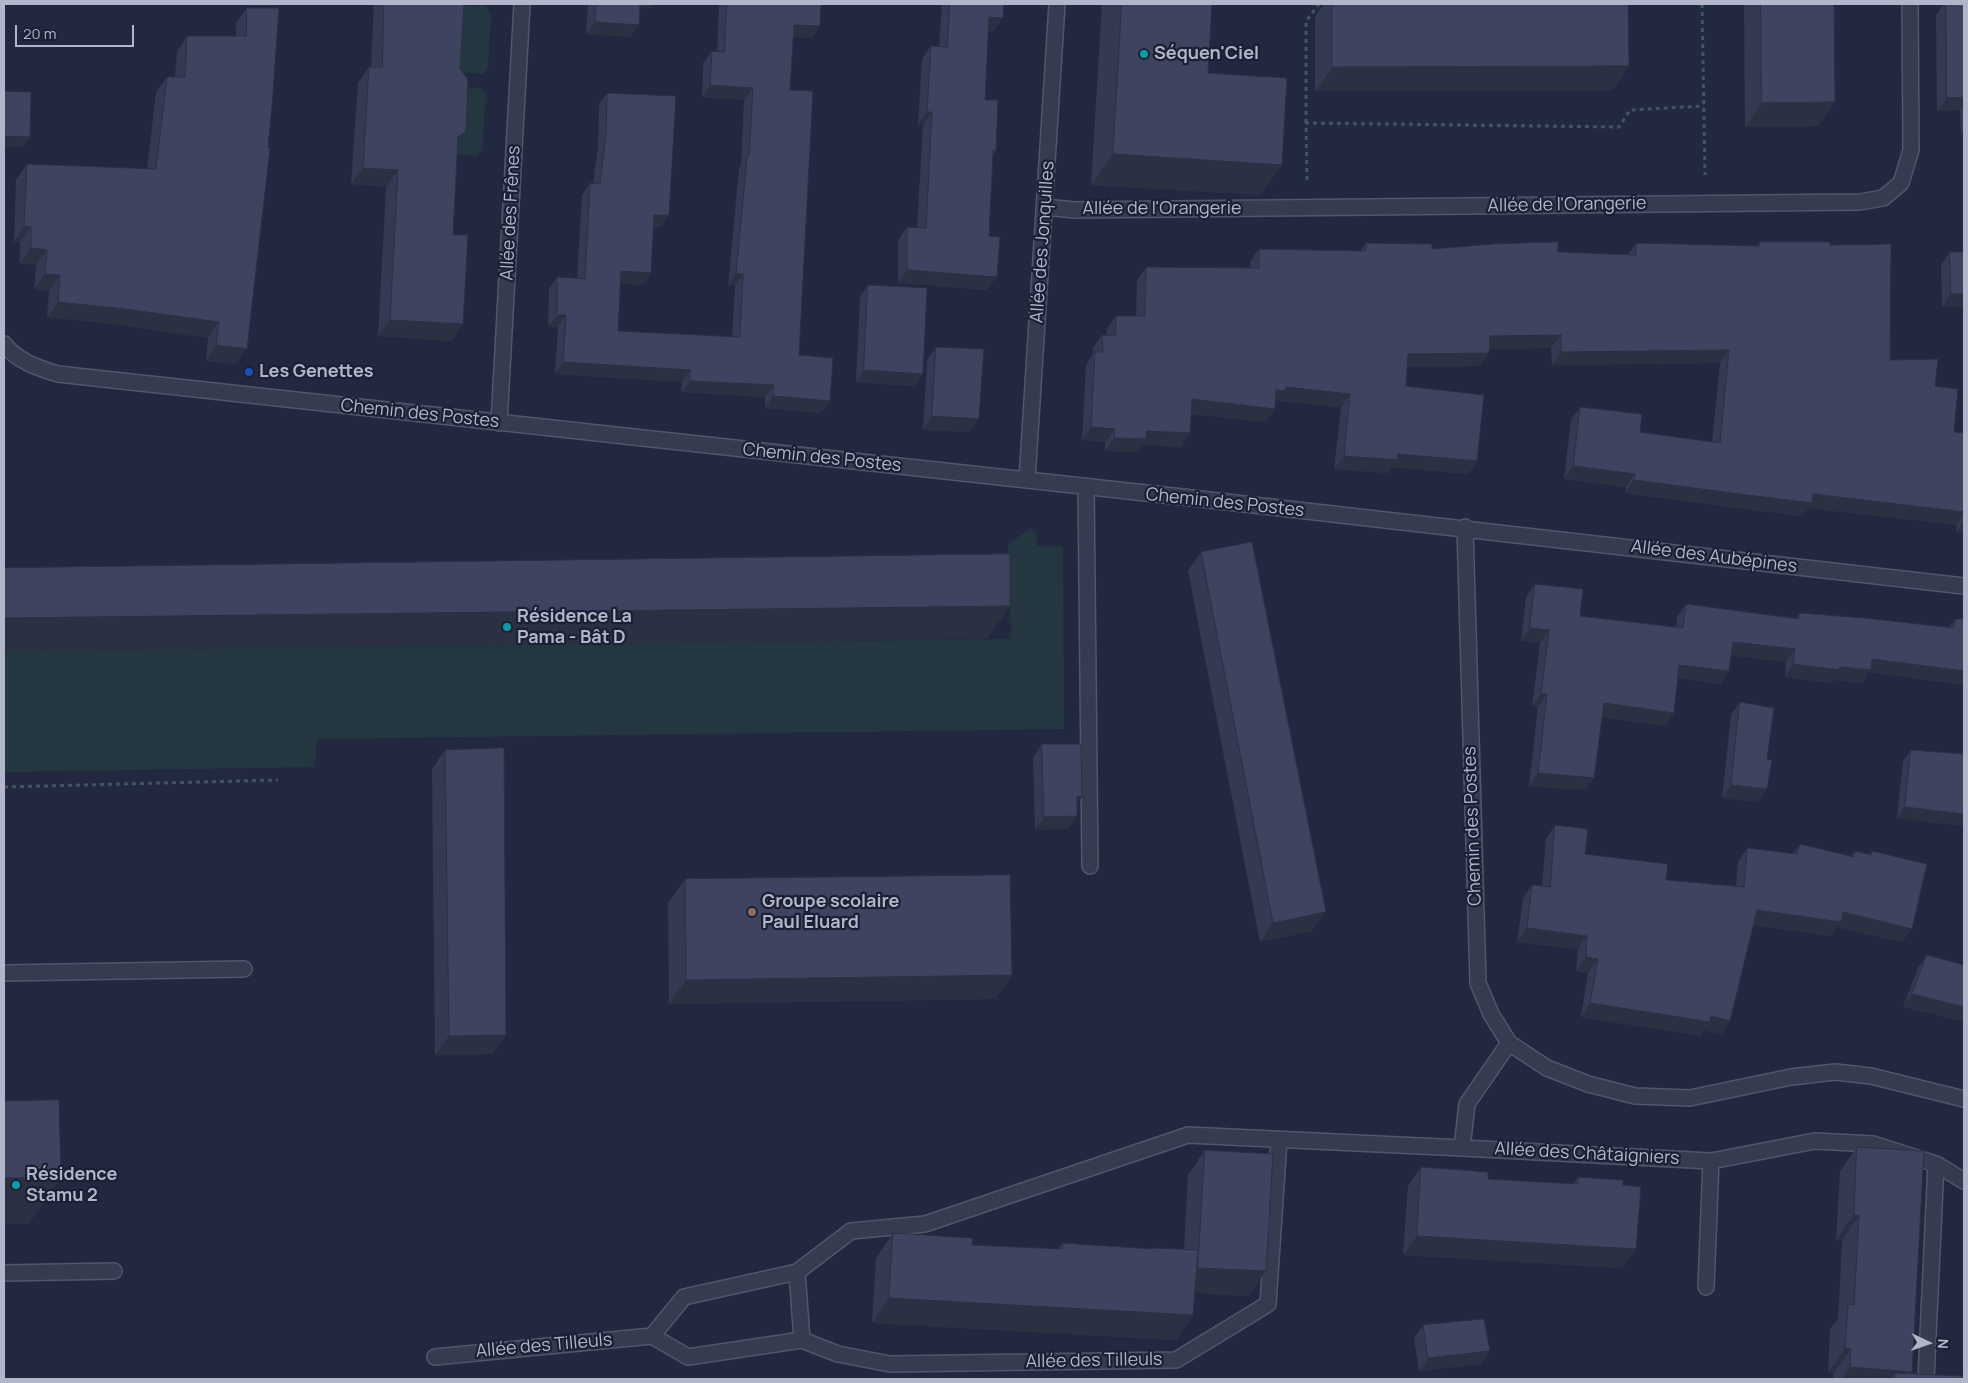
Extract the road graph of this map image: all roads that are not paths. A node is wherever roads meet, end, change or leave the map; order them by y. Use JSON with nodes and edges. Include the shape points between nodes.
{"nodes":[{"id":1,"x":522,"y":4,"type":"edge"},
{"id":2,"x":1057,"y":4,"type":"edge"},
{"id":3,"x":1910,"y":4,"type":"edge"},
{"id":4,"x":1046,"y":207,"type":"junction"},
{"id":5,"x":4,"y":344,"type":"edge"},
{"id":6,"x":499,"y":423,"type":"junction"},
{"id":7,"x":1026,"y":480,"type":"junction"},
{"id":8,"x":1086,"y":486,"type":"junction"},
{"id":9,"x":1464,"y":527,"type":"junction"},
{"id":10,"x":1964,"y":586,"type":"edge"},
{"id":11,"x":1090,"y":866,"type":"dead end"},
{"id":12,"x":244,"y":968,"type":"dead end"},
{"id":13,"x":4,"y":973,"type":"edge"},
{"id":14,"x":1509,"y":1043,"type":"junction"},
{"id":15,"x":1964,"y":1098,"type":"edge"},
{"id":16,"x":1279,"y":1140,"type":"junction"},
{"id":17,"x":1462,"y":1148,"type":"junction"},
{"id":18,"x":1712,"y":1161,"type":"junction"},
{"id":19,"x":1936,"y":1164,"type":"junction"},
{"id":20,"x":1964,"y":1182,"type":"edge"},
{"id":21,"x":114,"y":1271,"type":"dead end"},
{"id":22,"x":797,"y":1272,"type":"junction"},
{"id":23,"x":4,"y":1273,"type":"edge"},
{"id":24,"x":1706,"y":1288,"type":"dead end"},
{"id":25,"x":652,"y":1336,"type":"junction"},
{"id":26,"x":802,"y":1340,"type":"junction"},
{"id":27,"x":436,"y":1357,"type":"dead end"},
{"id":28,"x":1926,"y":1379,"type":"edge"}],
"edges":[{"from":1,"to":6,"type":"street","name":"Allée des Frênes"},
{"from":2,"to":4,"type":"street","name":"Allée des Jonquilles"},
{"from":3,"to":4,"type":"street","name":"Allée de l'Orangerie","via":[[1911,150],[1901,183],[1883,198],[1860,202],[1084,210]]},
{"from":4,"to":7,"type":"street","name":"Allée des Jonquilles"},
{"from":5,"to":6,"type":"street","name":"Chemin des Postes","via":[[24,362],[58,374]]},
{"from":6,"to":7,"type":"street","name":"Chemin des Postes"},
{"from":7,"to":8,"type":"street","name":"Chemin des Postes"},
{"from":8,"to":9,"type":"street","name":"Chemin des Postes"},
{"from":8,"to":11,"type":"street"},
{"from":9,"to":10,"type":"street","name":"Allée des Aubépines"},
{"from":9,"to":14,"type":"street","name":"Chemin des Postes","via":[[1478,982],[1491,1014]]},
{"from":12,"to":13,"type":"street"},
{"from":14,"to":15,"type":"street","name":"Chemin des Postes","via":[[1547,1068],[1588,1084],[1635,1096],[1690,1098],[1791,1077],[1835,1072],[1871,1076]]},
{"from":14,"to":17,"type":"street","via":[[1467,1104]]},
{"from":16,"to":17,"type":"street"},
{"from":16,"to":22,"type":"street","via":[[1188,1135],[925,1224],[851,1231]]},
{"from":16,"to":26,"type":"street","name":"Allée des Tilleuls","via":[[1268,1304],[1176,1360],[890,1364],[838,1354]]},
{"from":17,"to":18,"type":"street","name":"Allée des Châtaigniers"},
{"from":18,"to":19,"type":"street","name":"Allée des Châtaigniers","via":[[1815,1141],[1873,1144]]},
{"from":18,"to":24,"type":"street"},
{"from":19,"to":20,"type":"street","name":"Allée des Châtaigniers"},
{"from":19,"to":28,"type":"street"},
{"from":21,"to":23,"type":"street"},
{"from":22,"to":25,"type":"street","via":[[684,1297]]},
{"from":22,"to":26,"type":"street"},
{"from":25,"to":26,"type":"street","name":"Allée des Tilleuls","via":[[688,1357]]},
{"from":25,"to":27,"type":"street","name":"Allée des Tilleuls"}]}
